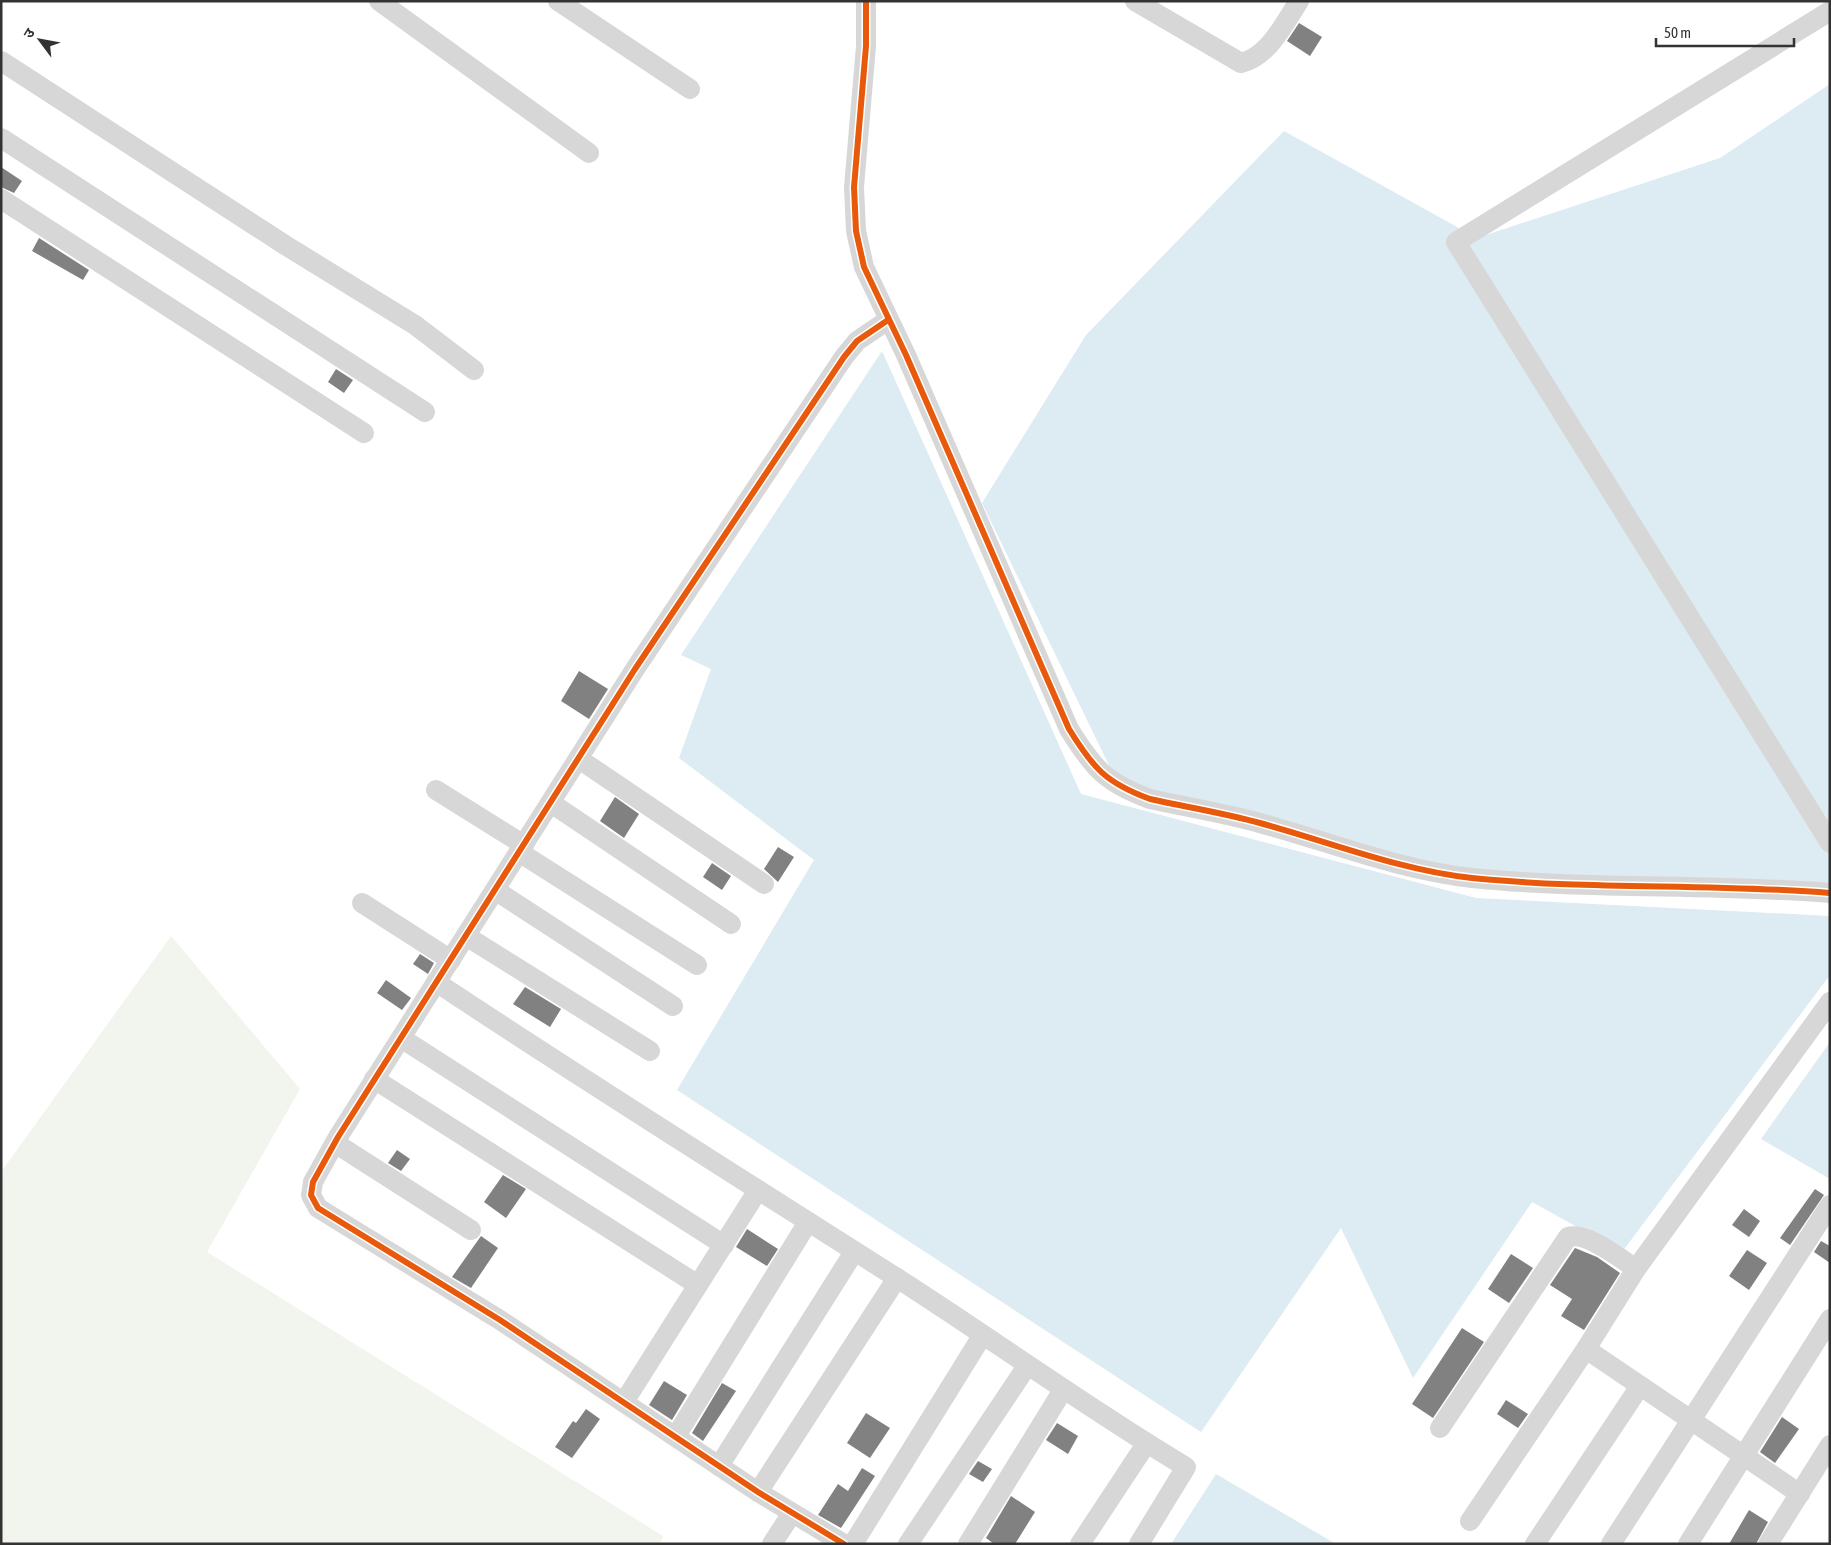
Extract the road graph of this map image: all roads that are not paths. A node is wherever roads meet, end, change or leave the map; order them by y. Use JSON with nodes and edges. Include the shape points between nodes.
{"nodes":[{"id":1,"x":379,"y":1,"type":"edge"},
{"id":2,"x":558,"y":1,"type":"edge"},
{"id":3,"x":866,"y":1,"type":"edge"},
{"id":4,"x":1135,"y":1,"type":"edge"},
{"id":5,"x":1299,"y":1,"type":"edge"},
{"id":6,"x":1830,"y":11,"type":"edge"},
{"id":7,"x":1,"y":62,"type":"edge"},
{"id":8,"x":690,"y":89,"type":"dead end"},
{"id":9,"x":1,"y":138,"type":"edge"},
{"id":10,"x":589,"y":153,"type":"dead end"},
{"id":11,"x":1,"y":199,"type":"edge"},
{"id":12,"x":888,"y":320,"type":"junction"},
{"id":13,"x":474,"y":370,"type":"dead end"},
{"id":14,"x":425,"y":412,"type":"dead end"},
{"id":15,"x":364,"y":433,"type":"dead end"},
{"id":16,"x":578,"y":759,"type":"junction"},
{"id":17,"x":436,"y":790,"type":"dead end"},
{"id":18,"x":550,"y":803,"type":"junction"},
{"id":19,"x":1830,"y":843,"type":"edge"},
{"id":20,"x":522,"y":848,"type":"junction"},
{"id":21,"x":764,"y":884,"type":"dead end"},
{"id":22,"x":495,"y":890,"type":"junction"},
{"id":23,"x":1830,"y":893,"type":"edge"},
{"id":24,"x":362,"y":903,"type":"dead end"},
{"id":25,"x":731,"y":924,"type":"dead end"},
{"id":26,"x":466,"y":936,"type":"junction"},
{"id":27,"x":451,"y":960,"type":"junction"},
{"id":28,"x":696,"y":965,"type":"dead end"},
{"id":29,"x":436,"y":982,"type":"junction"},
{"id":30,"x":1830,"y":1002,"type":"edge"},
{"id":31,"x":673,"y":1006,"type":"dead end"},
{"id":32,"x":401,"y":1038,"type":"junction"},
{"id":33,"x":650,"y":1051,"type":"dead end"},
{"id":34,"x":374,"y":1079,"type":"junction"},
{"id":35,"x":335,"y":1142,"type":"junction"},
{"id":36,"x":758,"y":1190,"type":"junction"},
{"id":37,"x":1830,"y":1205,"type":"edge"},
{"id":38,"x":808,"y":1222,"type":"junction"},
{"id":39,"x":471,"y":1230,"type":"dead end"},
{"id":40,"x":724,"y":1245,"type":"junction"},
{"id":41,"x":854,"y":1252,"type":"junction"},
{"id":42,"x":1636,"y":1269,"type":"junction"},
{"id":43,"x":897,"y":1278,"type":"junction"},
{"id":44,"x":698,"y":1284,"type":"junction"},
{"id":45,"x":1830,"y":1319,"type":"edge"},
{"id":46,"x":982,"y":1336,"type":"junction"},
{"id":47,"x":1586,"y":1349,"type":"junction"},
{"id":48,"x":1027,"y":1366,"type":"junction"},
{"id":49,"x":1640,"y":1386,"type":"junction"},
{"id":50,"x":1063,"y":1390,"type":"junction"},
{"id":51,"x":624,"y":1402,"type":"junction"},
{"id":52,"x":1692,"y":1422,"type":"junction"},
{"id":53,"x":1440,"y":1428,"type":"dead end"},
{"id":54,"x":676,"y":1436,"type":"junction"},
{"id":55,"x":1146,"y":1444,"type":"junction"},
{"id":56,"x":1830,"y":1445,"type":"edge"},
{"id":57,"x":1744,"y":1457,"type":"junction"},
{"id":58,"x":720,"y":1466,"type":"junction"},
{"id":59,"x":758,"y":1492,"type":"junction"},
{"id":60,"x":1800,"y":1494,"type":"junction"},
{"id":61,"x":792,"y":1513,"type":"junction"},
{"id":62,"x":1470,"y":1521,"type":"dead end"},
{"id":63,"x":772,"y":1544,"type":"edge"},
{"id":64,"x":844,"y":1544,"type":"edge"},
{"id":65,"x":853,"y":1544,"type":"edge"},
{"id":66,"x":908,"y":1544,"type":"edge"},
{"id":67,"x":968,"y":1544,"type":"edge"},
{"id":68,"x":1080,"y":1544,"type":"edge"},
{"id":69,"x":1139,"y":1544,"type":"edge"},
{"id":70,"x":1535,"y":1544,"type":"edge"},
{"id":71,"x":1611,"y":1544,"type":"edge"},
{"id":72,"x":1688,"y":1544,"type":"edge"},
{"id":73,"x":1768,"y":1544,"type":"edge"}],
"edges":[{"from":1,"to":10,"type":"street"},
{"from":2,"to":8,"type":"street"},
{"from":3,"to":12,"type":"street","via":[[866,46],[854,187],[856,231],[864,267]]},
{"from":4,"to":5,"type":"street","via":[[1241,63],[1252,60],[1264,50]]},
{"from":6,"to":19,"type":"street","via":[[1456,242]]},
{"from":7,"to":13,"type":"street","via":[[414,325]]},
{"from":9,"to":14,"type":"street"},
{"from":11,"to":15,"type":"street"},
{"from":12,"to":16,"type":"street","via":[[857,342],[828,379]]},
{"from":12,"to":23,"type":"street","via":[[1069,729],[1089,762],[1118,784],[1150,799],[1258,823],[1415,868],[1471,878]]},
{"from":16,"to":18,"type":"street"},
{"from":16,"to":21,"type":"street"},
{"from":17,"to":20,"type":"street"},
{"from":18,"to":20,"type":"street"},
{"from":18,"to":25,"type":"street"},
{"from":20,"to":22,"type":"street"},
{"from":20,"to":28,"type":"street"},
{"from":22,"to":26,"type":"street"},
{"from":22,"to":31,"type":"street"},
{"from":24,"to":27,"type":"street"},
{"from":26,"to":27,"type":"street"},
{"from":26,"to":33,"type":"street"},
{"from":27,"to":29,"type":"street"},
{"from":29,"to":32,"type":"street"},
{"from":29,"to":36,"type":"street"},
{"from":30,"to":42,"type":"street"},
{"from":32,"to":34,"type":"street"},
{"from":32,"to":40,"type":"street"},
{"from":34,"to":35,"type":"street"},
{"from":34,"to":44,"type":"street"},
{"from":35,"to":39,"type":"street"},
{"from":35,"to":51,"type":"street","via":[[313,1182],[311,1195],[318,1208],[500,1320]]},
{"from":36,"to":38,"type":"street"},
{"from":36,"to":40,"type":"street"},
{"from":37,"to":52,"type":"street"},
{"from":38,"to":41,"type":"street"},
{"from":38,"to":54,"type":"street"},
{"from":40,"to":44,"type":"street"},
{"from":41,"to":43,"type":"street"},
{"from":41,"to":58,"type":"street"},
{"from":42,"to":47,"type":"street"},
{"from":42,"to":53,"type":"street","via":[[1597,1244],[1582,1237],[1568,1237]]},
{"from":43,"to":46,"type":"street"},
{"from":43,"to":59,"type":"street"},
{"from":44,"to":51,"type":"street"},
{"from":45,"to":57,"type":"street"},
{"from":46,"to":48,"type":"street"},
{"from":46,"to":65,"type":"street"},
{"from":47,"to":49,"type":"street"},
{"from":47,"to":62,"type":"street"},
{"from":48,"to":50,"type":"street"},
{"from":48,"to":66,"type":"street"},
{"from":49,"to":52,"type":"street"},
{"from":49,"to":70,"type":"street"},
{"from":50,"to":55,"type":"street"},
{"from":50,"to":67,"type":"street"},
{"from":51,"to":54,"type":"street"},
{"from":52,"to":57,"type":"street"},
{"from":52,"to":71,"type":"street"},
{"from":54,"to":58,"type":"street"},
{"from":55,"to":68,"type":"street"},
{"from":55,"to":69,"type":"street","via":[[1186,1467]]},
{"from":56,"to":60,"type":"street"},
{"from":57,"to":60,"type":"street"},
{"from":57,"to":72,"type":"street"},
{"from":58,"to":59,"type":"street"},
{"from":59,"to":61,"type":"street"},
{"from":60,"to":73,"type":"street"},
{"from":61,"to":63,"type":"street"},
{"from":61,"to":64,"type":"street"}]}
